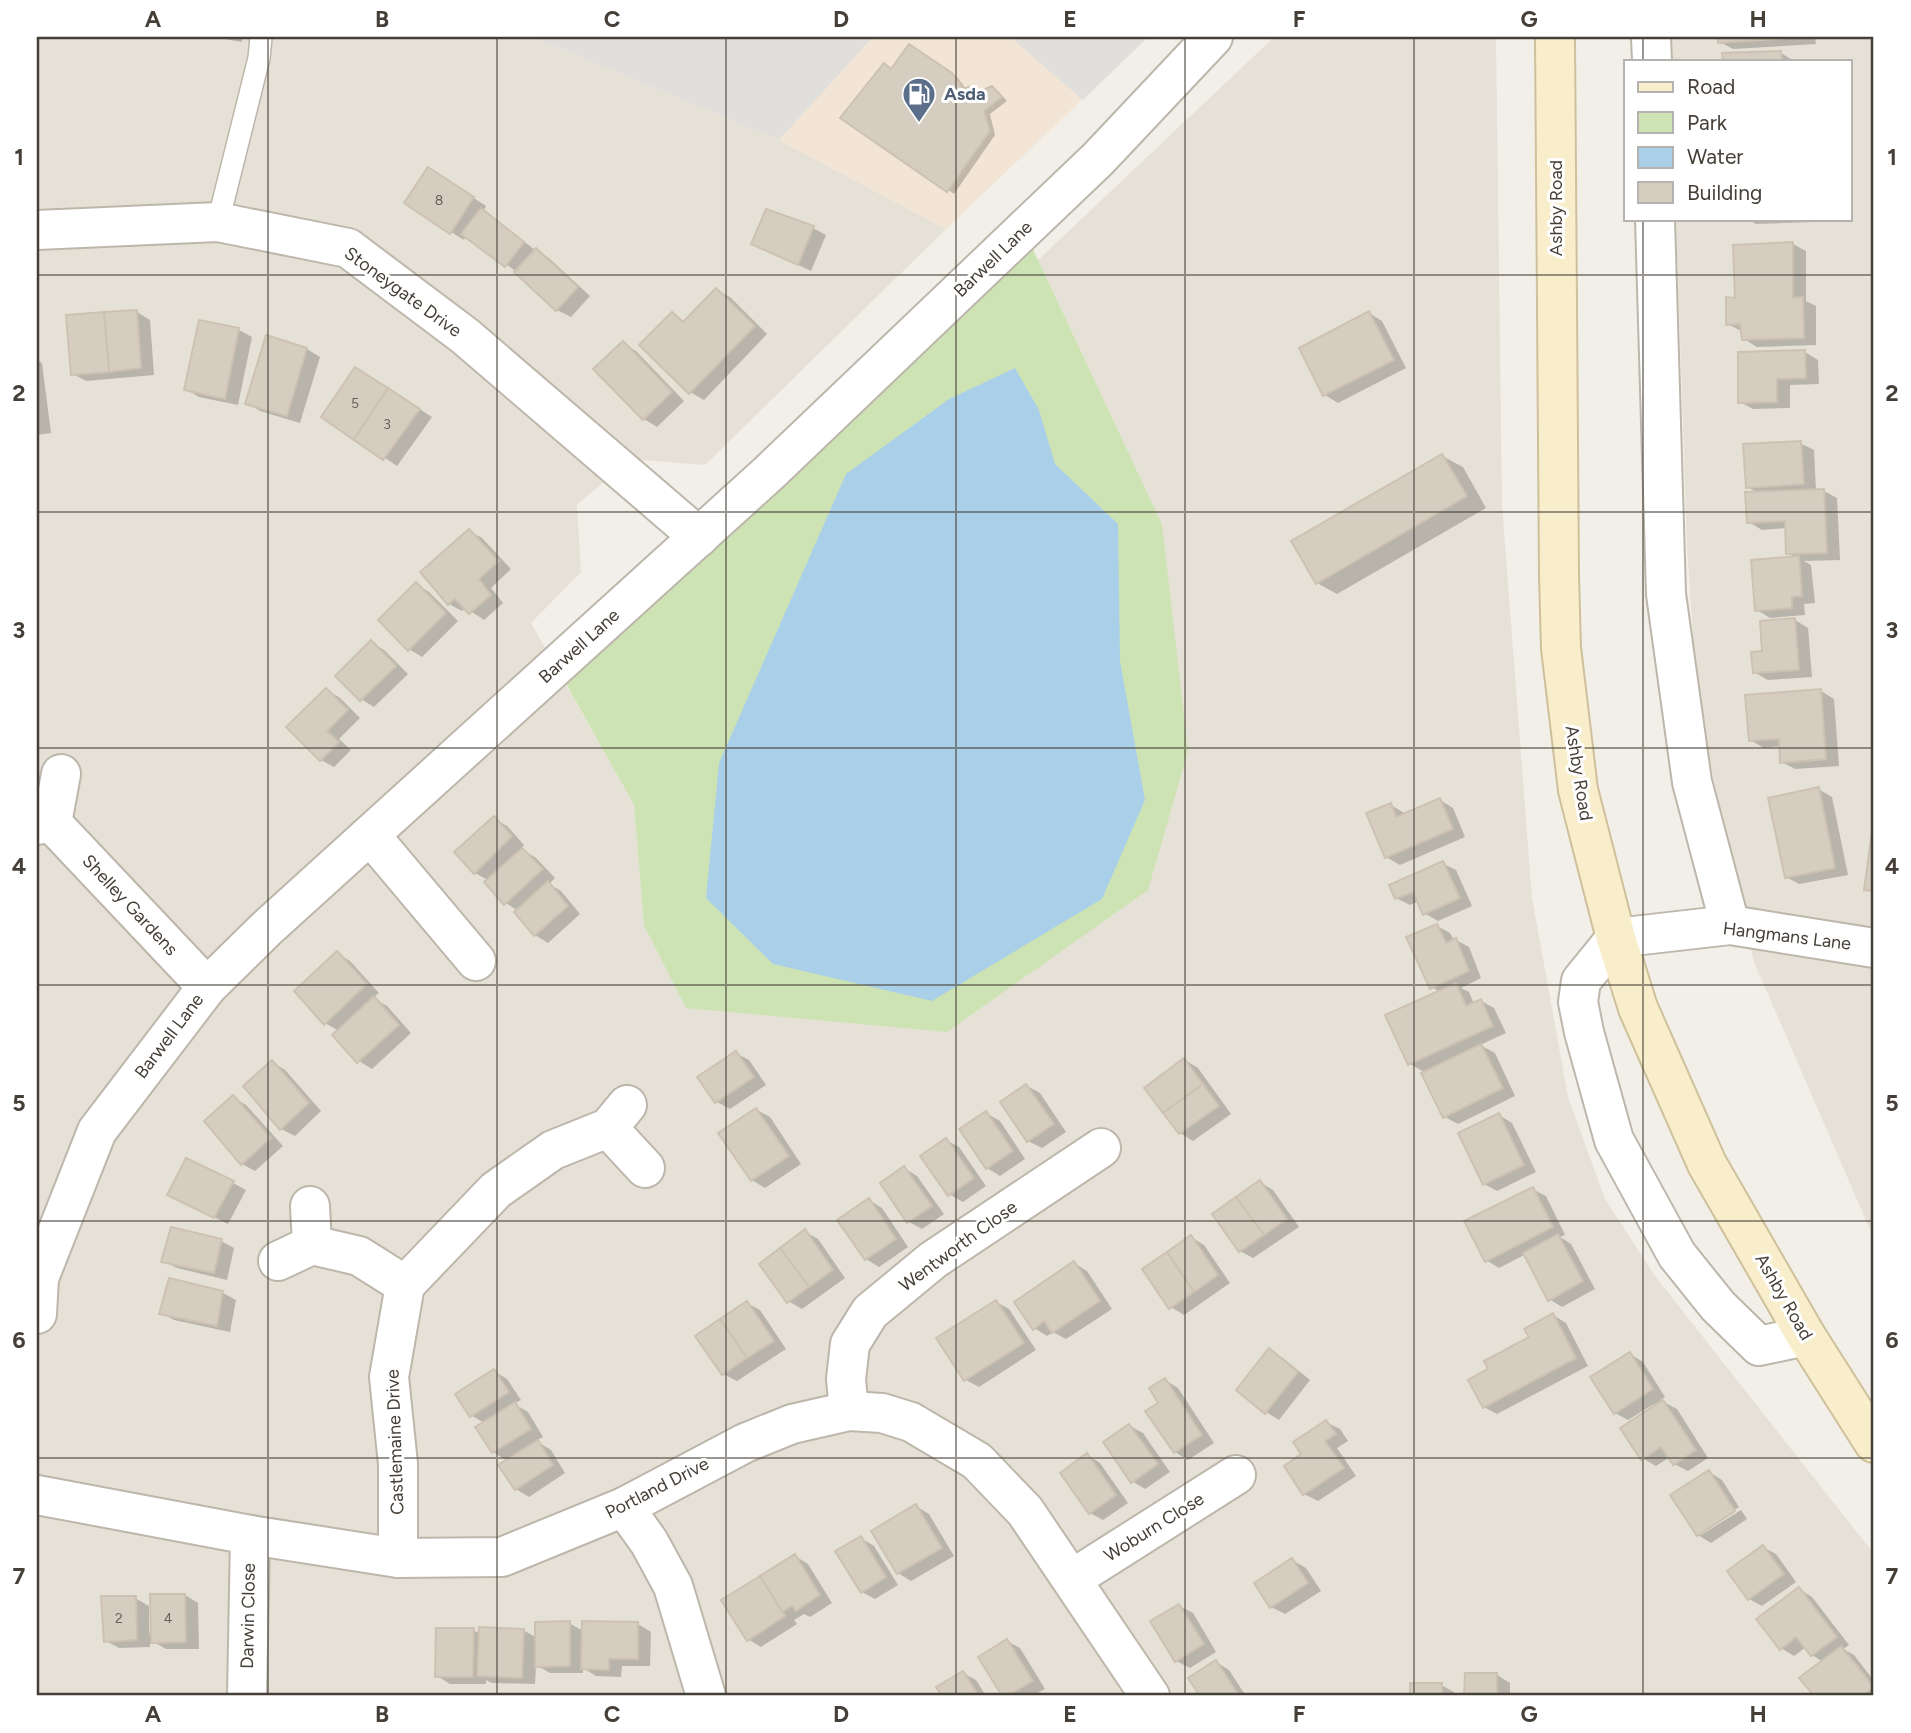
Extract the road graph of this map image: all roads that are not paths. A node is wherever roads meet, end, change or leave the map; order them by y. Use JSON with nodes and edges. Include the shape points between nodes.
{"nodes":[{"id":1,"x":261,"y":37,"type":"edge"},
{"id":2,"x":1213,"y":37,"type":"edge"},
{"id":3,"x":1555,"y":37,"type":"edge"},
{"id":4,"x":1651,"y":37,"type":"edge"},
{"id":5,"x":1652,"y":60,"type":"edge"},
{"id":6,"x":1655,"y":220,"type":"edge"},
{"id":7,"x":218,"y":222,"type":"junction"},
{"id":8,"x":37,"y":230,"type":"edge"},
{"id":9,"x":699,"y":537,"type":"junction"},
{"id":10,"x":61,"y":774,"type":"dead end"},
{"id":11,"x":44,"y":824,"type":"edge"},
{"id":12,"x":370,"y":835,"type":"junction"},
{"id":13,"x":1730,"y":925,"type":"junction"},
{"id":14,"x":1616,"y":938,"type":"junction"},
{"id":15,"x":1874,"y":947,"type":"edge"},
{"id":16,"x":476,"y":961,"type":"dead end"},
{"id":17,"x":207,"y":987,"type":"junction"},
{"id":18,"x":1101,"y":1148,"type":"dead end"},
{"id":19,"x":645,"y":1168,"type":"dead end"},
{"id":20,"x":310,"y":1206,"type":"dead end"},
{"id":21,"x":312,"y":1245,"type":"junction"},
{"id":22,"x":278,"y":1261,"type":"dead end"},
{"id":23,"x":405,"y":1285,"type":"junction"},
{"id":24,"x":38,"y":1290,"type":"edge"},
{"id":25,"x":1806,"y":1336,"type":"junction"},
{"id":26,"x":849,"y":1411,"type":"junction"},
{"id":27,"x":1874,"y":1443,"type":"edge"},
{"id":28,"x":1236,"y":1475,"type":"dead end"},
{"id":29,"x":37,"y":1495,"type":"edge"},
{"id":30,"x":624,"y":1507,"type":"junction"},
{"id":31,"x":250,"y":1535,"type":"junction"},
{"id":32,"x":398,"y":1558,"type":"junction"},
{"id":33,"x":1072,"y":1579,"type":"junction"},
{"id":34,"x":247,"y":1696,"type":"edge"},
{"id":35,"x":706,"y":1696,"type":"edge"},
{"id":36,"x":1150,"y":1696,"type":"edge"}],
"edges":[{"from":1,"to":7,"type":"lane"},
{"from":2,"to":9,"type":"street","name":"Barwell Lane","via":[[1098,159]]},
{"from":3,"to":14,"type":"main road","name":"Ashby Road","via":[[1561,648],[1578,790]]},
{"from":4,"to":5,"type":"street"},
{"from":6,"to":13,"type":"street","via":[[1666,594],[1692,782]]},
{"from":7,"to":8,"type":"street","name":"Stoneygate Drive"},
{"from":7,"to":9,"type":"street","name":"Stoneygate Drive","via":[[348,248],[465,336]]},
{"from":9,"to":12,"type":"street","name":"Barwell Lane"},
{"from":10,"to":11,"type":"street","name":"Shelley Gardens"},
{"from":11,"to":17,"type":"street","name":"Shelley Gardens"},
{"from":12,"to":16,"type":"street"},
{"from":12,"to":17,"type":"street","name":"Barwell Lane"},
{"from":13,"to":14,"type":"street","name":"Hangmans Lane"},
{"from":13,"to":15,"type":"street","name":"Hangmans Lane"},
{"from":14,"to":25,"type":"main road","name":"Ashby Road","via":[[1638,1008],[1707,1164]]},
{"from":14,"to":25,"type":"street","via":[[1581,981],[1578,1002],[1614,1140],[1677,1255],[1718,1306],[1759,1346]]},
{"from":17,"to":24,"type":"street","name":"Barwell Lane","via":[[97,1131]]},
{"from":18,"to":26,"type":"street","name":"Wentworth Close","via":[[933,1260],[870,1312],[850,1344]]},
{"from":19,"to":23,"type":"street","via":[[617,1117],[553,1150],[496,1190]]},
{"from":20,"to":21,"type":"street"},
{"from":21,"to":22,"type":"street"},
{"from":21,"to":23,"type":"street","via":[[359,1256]]},
{"from":23,"to":32,"type":"street","name":"Castlemaine Drive","via":[[389,1377],[398,1464]]},
{"from":25,"to":27,"type":"main road","name":"Ashby Road"},
{"from":26,"to":30,"type":"street","name":"Portland Drive","via":[[792,1424],[745,1443]]},
{"from":26,"to":33,"type":"street","name":"Portland Drive","via":[[882,1413],[911,1422],[977,1461],[1025,1511]]},
{"from":28,"to":33,"type":"street","name":"Woburn Close"},
{"from":29,"to":31,"type":"street","name":"Portland Drive"},
{"from":30,"to":32,"type":"street","name":"Portland Drive","via":[[502,1557]]},
{"from":30,"to":35,"type":"street","via":[[673,1586]]},
{"from":31,"to":32,"type":"street","name":"Portland Drive"},
{"from":31,"to":34,"type":"street","name":"Darwin Close"},
{"from":33,"to":36,"type":"street","name":"Portland Drive"}]}
